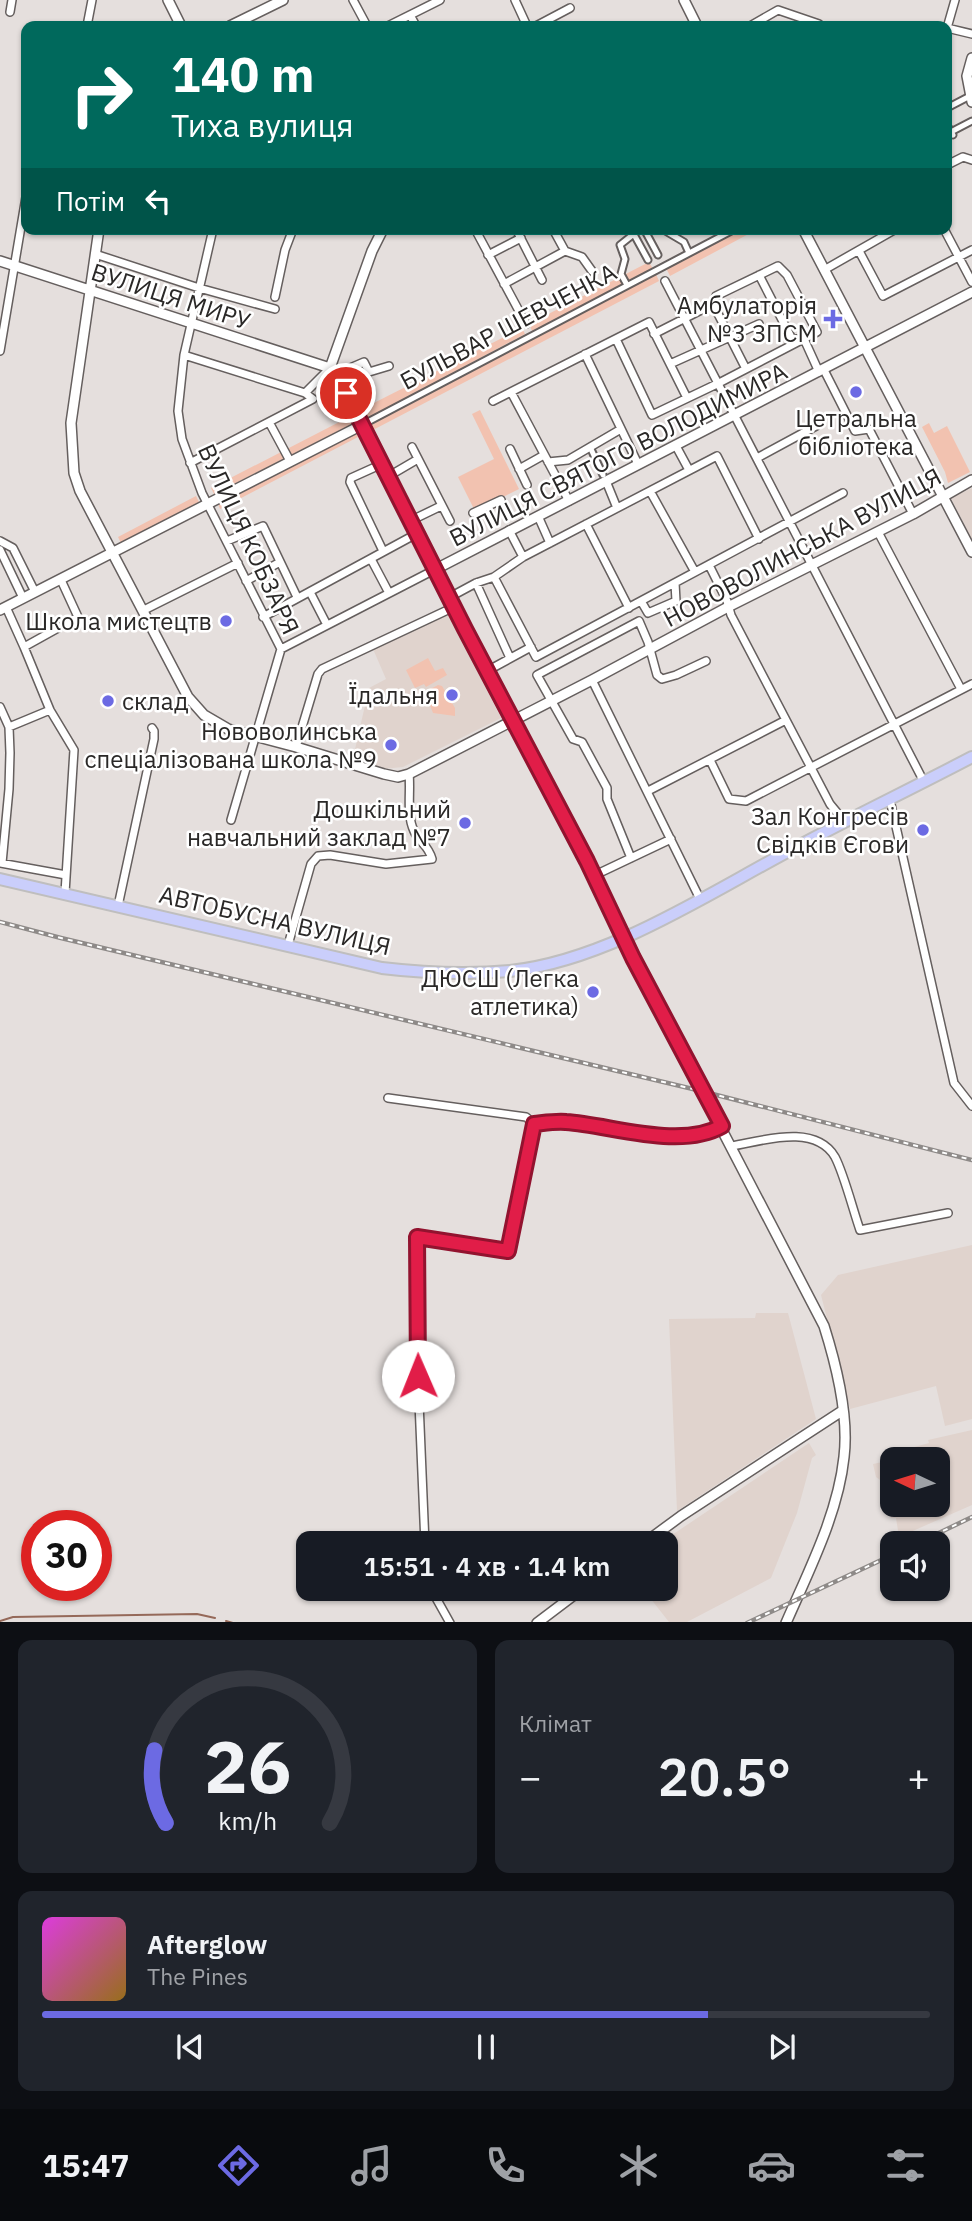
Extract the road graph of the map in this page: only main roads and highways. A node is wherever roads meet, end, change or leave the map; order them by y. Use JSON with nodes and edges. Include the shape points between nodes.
{"nodes":[{"id":1,"x":972,"y":757,"type":"edge"},
{"id":2,"x":0,"y":879,"type":"edge"}],
"edges":[{"from":1,"to":2,"type":"main road","name":"АВТОБУСНА ВУЛИЦЯ","via":[[623,938],[512,971],[382,968]]}]}
